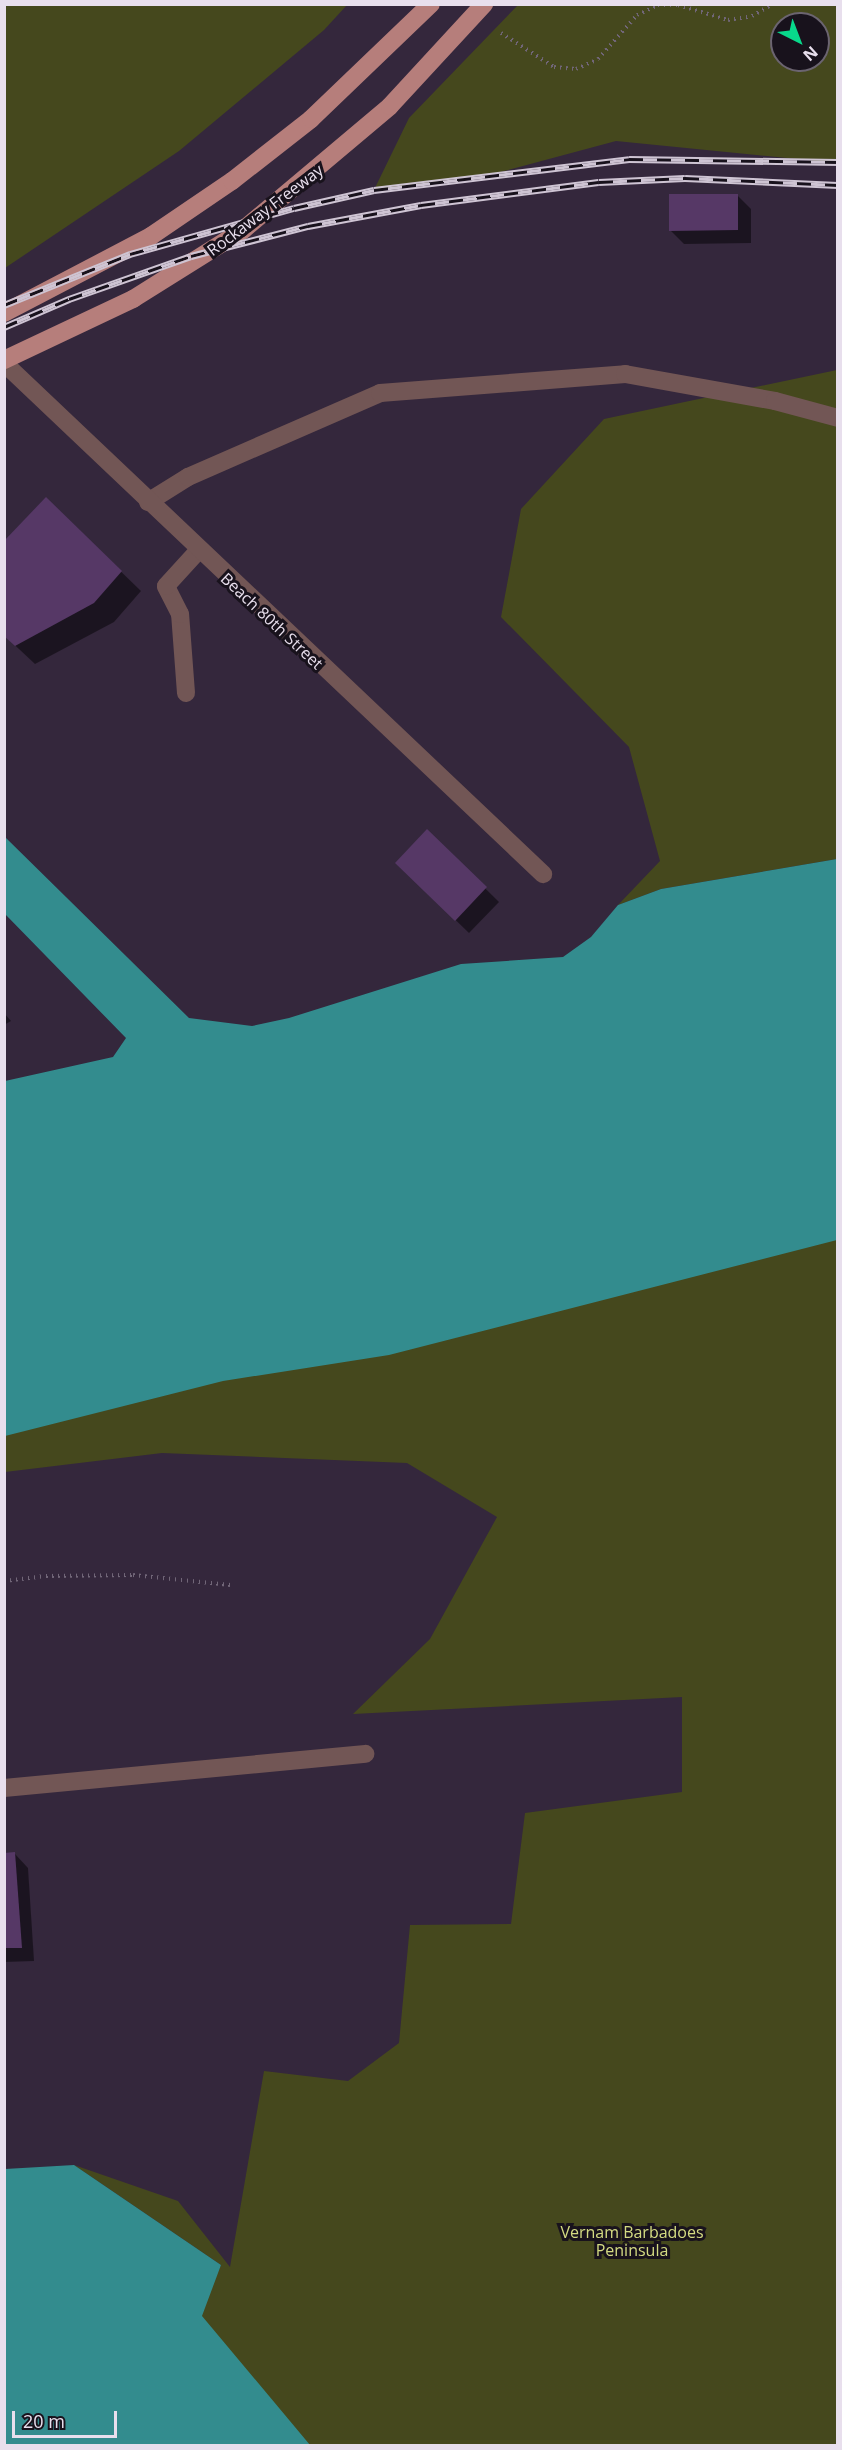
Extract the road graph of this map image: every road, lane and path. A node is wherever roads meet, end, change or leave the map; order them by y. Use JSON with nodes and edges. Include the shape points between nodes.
{"nodes":[{"id":1,"x":431,"y":4,"type":"edge"},
{"id":2,"x":484,"y":4,"type":"edge"},
{"id":3,"x":773,"y":4,"type":"edge"},
{"id":4,"x":501,"y":33,"type":"dead end"},
{"id":5,"x":4,"y":313,"type":"edge"},
{"id":6,"x":4,"y":362,"type":"edge"},
{"id":7,"x":837,"y":418,"type":"edge"},
{"id":8,"x":148,"y":502,"type":"junction"},
{"id":9,"x":198,"y":551,"type":"junction"},
{"id":10,"x":186,"y":693,"type":"dead end"},
{"id":11,"x":543,"y":874,"type":"dead end"},
{"id":12,"x":4,"y":1581,"type":"edge"},
{"id":13,"x":230,"y":1585,"type":"dead end"},
{"id":14,"x":365,"y":1754,"type":"dead end"},
{"id":15,"x":4,"y":1788,"type":"edge"}],
"edges":[{"from":1,"to":5,"type":"main road","via":[[311,118],[223,188],[112,259]]},
{"from":2,"to":6,"type":"main road","name":"Rockaway Freeway","via":[[383,112],[243,230],[133,299]]},
{"from":3,"to":4,"type":"path","via":[[752,16],[728,20],[678,5],[658,5],[637,15],[598,59],[576,69],[554,67]]},
{"from":6,"to":8,"type":"street","name":"Beach 80th Street"},
{"from":7,"to":8,"type":"street","via":[[775,401],[625,375],[380,393],[188,477]]},
{"from":8,"to":9,"type":"street","name":"Beach 80th Street"},
{"from":9,"to":10,"type":"street","via":[[166,586],[180,614]]},
{"from":9,"to":11,"type":"street","name":"Beach 80th Street"},
{"from":12,"to":13,"type":"path","via":[[46,1576],[132,1575]]},
{"from":14,"to":15,"type":"street"}]}
